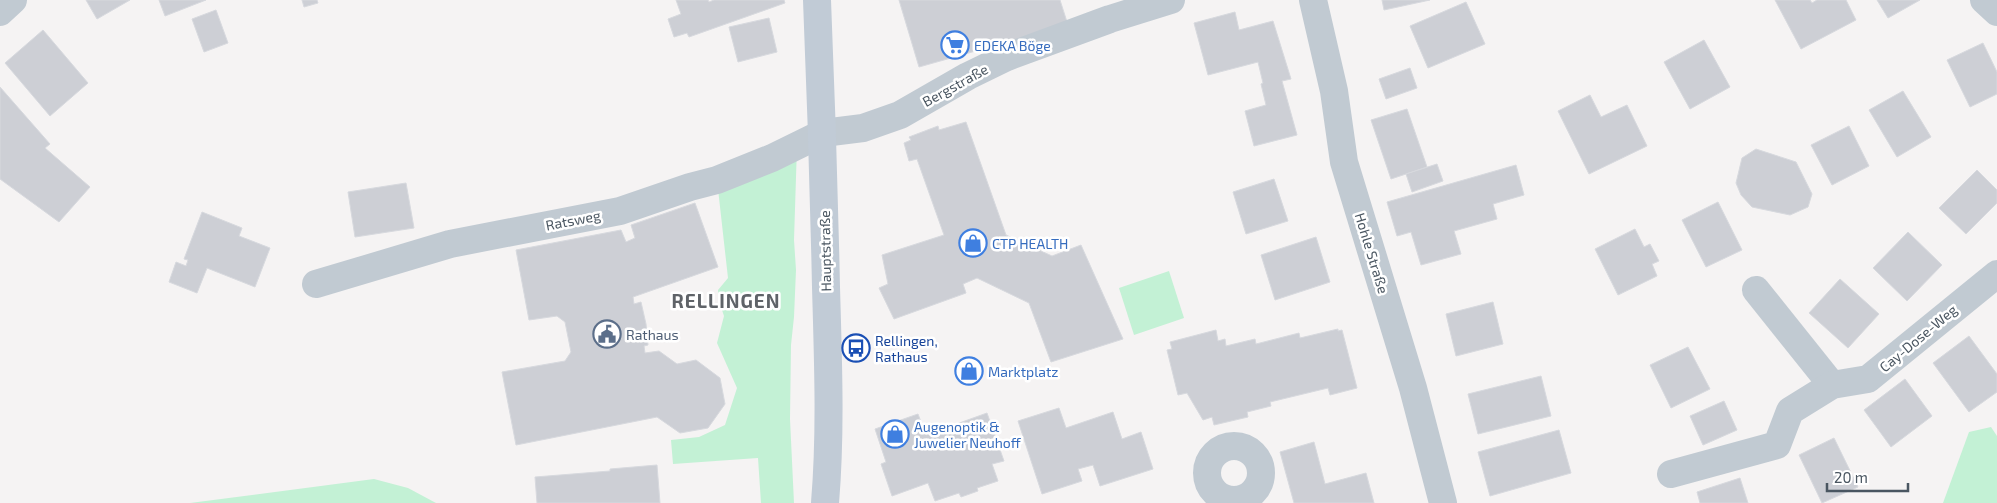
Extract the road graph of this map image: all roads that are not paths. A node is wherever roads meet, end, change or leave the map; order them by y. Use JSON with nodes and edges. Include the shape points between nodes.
{"nodes":[{"id":1,"x":13,"y":0,"type":"edge"},
{"id":2,"x":817,"y":0,"type":"edge"},
{"id":3,"x":1171,"y":0,"type":"edge"},
{"id":4,"x":1313,"y":0,"type":"edge"},
{"id":5,"x":1984,"y":0,"type":"edge"},
{"id":6,"x":0,"y":12,"type":"edge"},
{"id":7,"x":1997,"y":12,"type":"edge"},
{"id":8,"x":823,"y":133,"type":"junction"},
{"id":9,"x":1997,"y":274,"type":"edge"},
{"id":10,"x":316,"y":284,"type":"dead end"},
{"id":11,"x":1756,"y":290,"type":"dead end"},
{"id":12,"x":1832,"y":385,"type":"junction"},
{"id":13,"x":1671,"y":474,"type":"dead end"},
{"id":14,"x":825,"y":503,"type":"edge"},
{"id":15,"x":1443,"y":503,"type":"edge"}],
"edges":[{"from":1,"to":6,"type":"street"},
{"from":2,"to":8,"type":"main road","name":"Hauptstraße"},
{"from":3,"to":8,"type":"street","name":"Bergstraße","via":[[1008,57],[900,115],[863,128]]},
{"from":4,"to":15,"type":"street","name":"Hohle Straße","via":[[1334,91],[1344,162],[1413,388]]},
{"from":5,"to":7,"type":"street"},
{"from":8,"to":10,"type":"street","name":"Ratsweg","via":[[717,180],[620,210],[450,244]]},
{"from":8,"to":14,"type":"main road","name":"Hauptstraße","via":[[828,414]]},
{"from":9,"to":12,"type":"street","name":"Cay-Dose-Weg","via":[[1868,379]]},
{"from":11,"to":12,"type":"street"},
{"from":12,"to":13,"type":"street","name":"Cay-Dose-Weg","via":[[1790,411],[1777,445]]}]}
